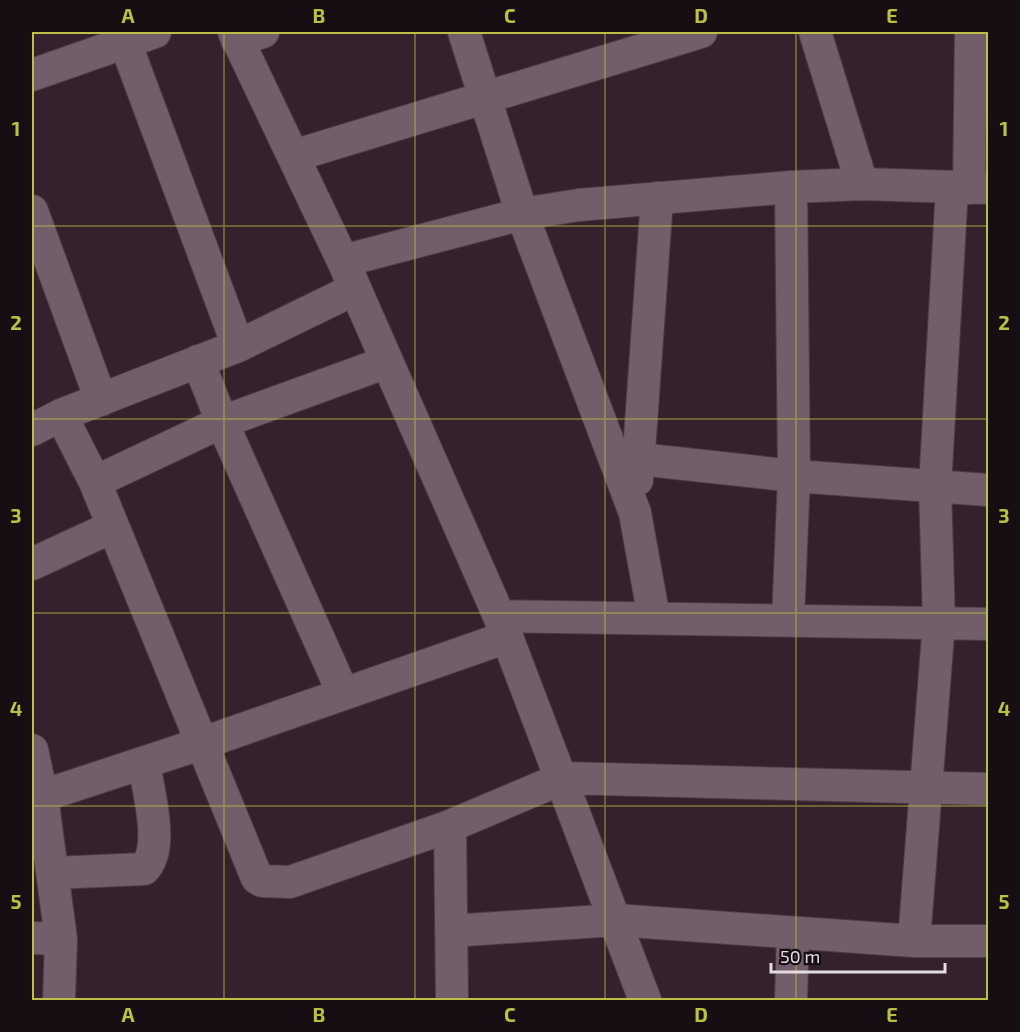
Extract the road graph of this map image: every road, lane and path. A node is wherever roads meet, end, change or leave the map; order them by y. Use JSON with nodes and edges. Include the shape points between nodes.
{"nodes":[{"id":1,"x":154,"y":32,"type":"edge"},
{"id":2,"x":464,"y":32,"type":"edge"},
{"id":3,"x":701,"y":32,"type":"edge"},
{"id":4,"x":814,"y":32,"type":"edge"},
{"id":5,"x":971,"y":32,"type":"edge"},
{"id":6,"x":245,"y":34,"type":"edge"},
{"id":7,"x":125,"y":42,"type":"junction"},
{"id":8,"x":32,"y":75,"type":"edge"},
{"id":9,"x":485,"y":96,"type":"junction"},
{"id":10,"x":293,"y":156,"type":"junction"},
{"id":11,"x":862,"y":184,"type":"junction"},
{"id":12,"x":791,"y":187,"type":"junction"},
{"id":13,"x":970,"y":188,"type":"edge"},
{"id":14,"x":657,"y":198,"type":"junction"},
{"id":15,"x":32,"y":211,"type":"edge"},
{"id":16,"x":522,"y":214,"type":"junction"},
{"id":17,"x":343,"y":261,"type":"junction"},
{"id":18,"x":355,"y":289,"type":"junction"},
{"id":19,"x":238,"y":346,"type":"junction"},
{"id":20,"x":198,"y":361,"type":"junction"},
{"id":21,"x":387,"y":362,"type":"junction"},
{"id":22,"x":101,"y":400,"type":"junction"},
{"id":23,"x":60,"y":415,"type":"junction"},
{"id":24,"x":222,"y":422,"type":"junction"},
{"id":25,"x":32,"y":430,"type":"edge"},
{"id":26,"x":639,"y":459,"type":"junction"},
{"id":27,"x":794,"y":476,"type":"junction"},
{"id":28,"x":95,"y":482,"type":"junction"},
{"id":29,"x":935,"y":487,"type":"junction"},
{"id":30,"x":988,"y":490,"type":"edge"},
{"id":31,"x":635,"y":513,"type":"junction"},
{"id":32,"x":112,"y":527,"type":"junction"},
{"id":33,"x":32,"y":564,"type":"edge"},
{"id":34,"x":654,"y":618,"type":"junction"},
{"id":35,"x":788,"y":620,"type":"junction"},
{"id":36,"x":939,"y":622,"type":"junction"},
{"id":37,"x":988,"y":624,"type":"edge"},
{"id":38,"x":503,"y":626,"type":"junction"},
{"id":39,"x":343,"y":693,"type":"junction"},
{"id":40,"x":200,"y":744,"type":"junction"},
{"id":41,"x":32,"y":750,"type":"edge"},
{"id":42,"x":144,"y":763,"type":"junction"},
{"id":43,"x":563,"y":778,"type":"junction"},
{"id":44,"x":928,"y":789,"type":"junction"},
{"id":45,"x":988,"y":789,"type":"edge"},
{"id":46,"x":42,"y":796,"type":"junction"},
{"id":47,"x":450,"y":826,"type":"junction"},
{"id":48,"x":53,"y":873,"type":"junction"},
{"id":49,"x":615,"y":920,"type":"junction"},
{"id":50,"x":451,"y":931,"type":"junction"},
{"id":51,"x":793,"y":933,"type":"junction"},
{"id":52,"x":46,"y":939,"type":"edge"},
{"id":53,"x":988,"y":940,"type":"edge"},
{"id":54,"x":914,"y":941,"type":"junction"},
{"id":55,"x":59,"y":1000,"type":"edge"},
{"id":56,"x":452,"y":1000,"type":"edge"},
{"id":57,"x":645,"y":1000,"type":"edge"},
{"id":58,"x":791,"y":1000,"type":"edge"}],
"edges":[{"from":1,"to":7,"type":"street"},
{"from":2,"to":9,"type":"street"},
{"from":3,"to":9,"type":"street"},
{"from":4,"to":11,"type":"street"},
{"from":5,"to":13,"type":"street"},
{"from":6,"to":10,"type":"street"},
{"from":7,"to":8,"type":"street"},
{"from":7,"to":19,"type":"street"},
{"from":9,"to":10,"type":"street"},
{"from":9,"to":16,"type":"street"},
{"from":10,"to":17,"type":"street"},
{"from":11,"to":12,"type":"street"},
{"from":11,"to":13,"type":"street"},
{"from":12,"to":14,"type":"street"},
{"from":12,"to":27,"type":"street"},
{"from":13,"to":29,"type":"street"},
{"from":14,"to":16,"type":"street","via":[[579,204]]},
{"from":14,"to":26,"type":"street"},
{"from":15,"to":22,"type":"street"},
{"from":16,"to":17,"type":"street"},
{"from":16,"to":31,"type":"street"},
{"from":17,"to":18,"type":"street"},
{"from":18,"to":19,"type":"street"},
{"from":18,"to":21,"type":"street"},
{"from":19,"to":20,"type":"street"},
{"from":20,"to":22,"type":"street"},
{"from":20,"to":24,"type":"street"},
{"from":21,"to":24,"type":"street"},
{"from":21,"to":38,"type":"street"},
{"from":22,"to":23,"type":"street"},
{"from":23,"to":25,"type":"street"},
{"from":23,"to":28,"type":"street"},
{"from":24,"to":28,"type":"street"},
{"from":24,"to":39,"type":"street"},
{"from":26,"to":27,"type":"street"},
{"from":26,"to":31,"type":"street"},
{"from":27,"to":29,"type":"street"},
{"from":27,"to":35,"type":"street"},
{"from":28,"to":32,"type":"street"},
{"from":29,"to":30,"type":"street"},
{"from":29,"to":36,"type":"street"},
{"from":31,"to":34,"type":"street"},
{"from":32,"to":33,"type":"street"},
{"from":32,"to":40,"type":"street"},
{"from":34,"to":35,"type":"street"},
{"from":34,"to":38,"type":"street"},
{"from":35,"to":36,"type":"street"},
{"from":36,"to":37,"type":"street"},
{"from":36,"to":44,"type":"street"},
{"from":38,"to":39,"type":"street"},
{"from":38,"to":43,"type":"street"},
{"from":39,"to":40,"type":"street"},
{"from":40,"to":42,"type":"street"},
{"from":40,"to":47,"type":"street","via":[[257,878],[262,881],[290,882]]},
{"from":41,"to":46,"type":"street"},
{"from":42,"to":46,"type":"street"},
{"from":42,"to":48,"type":"street","via":[[156,845],[151,862],[144,869]]},
{"from":43,"to":44,"type":"street"},
{"from":43,"to":47,"type":"street"},
{"from":43,"to":49,"type":"street"},
{"from":44,"to":45,"type":"street"},
{"from":44,"to":54,"type":"street"},
{"from":46,"to":48,"type":"street"},
{"from":47,"to":50,"type":"street"},
{"from":48,"to":52,"type":"street"},
{"from":49,"to":50,"type":"street"},
{"from":49,"to":51,"type":"street"},
{"from":49,"to":57,"type":"street"},
{"from":50,"to":56,"type":"street"},
{"from":51,"to":54,"type":"street"},
{"from":51,"to":58,"type":"street"},
{"from":52,"to":55,"type":"street"},
{"from":53,"to":54,"type":"street"}]}
